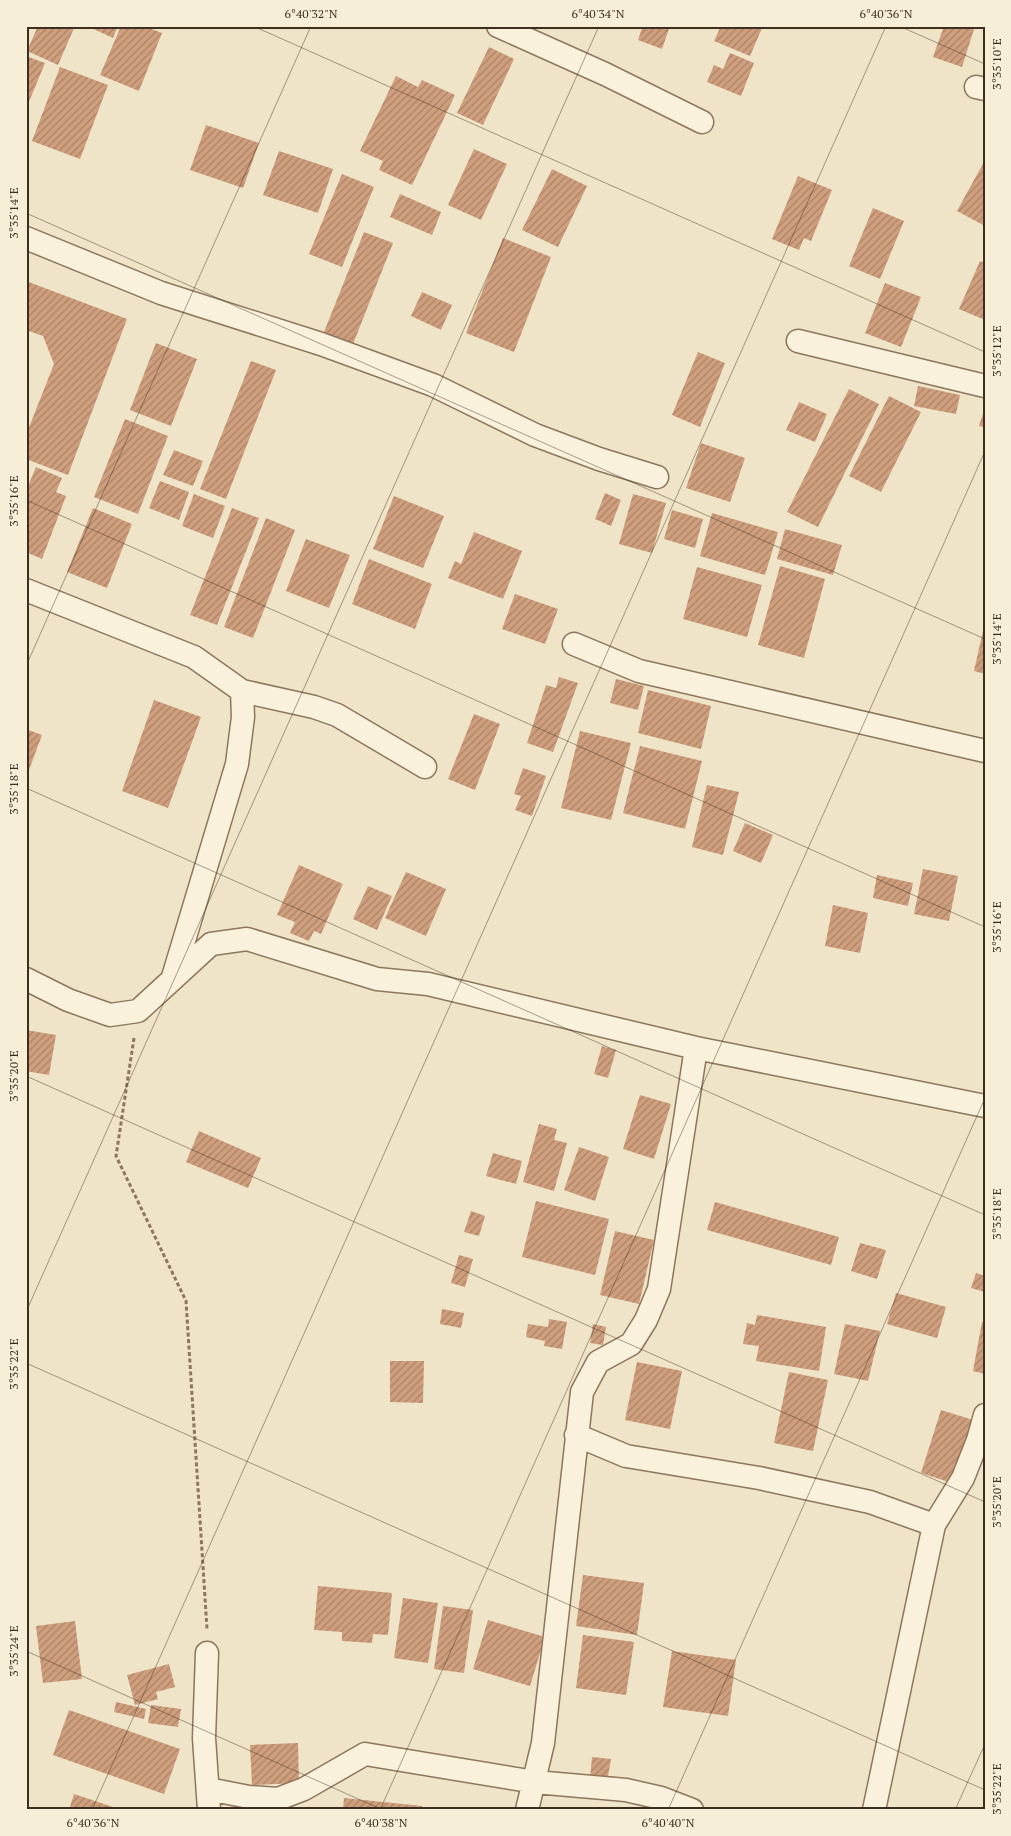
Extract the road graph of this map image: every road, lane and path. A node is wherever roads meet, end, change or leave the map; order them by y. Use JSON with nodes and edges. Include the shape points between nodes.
{"nodes":[{"id":1,"x":498,"y":26,"type":"edge"},
{"id":2,"x":702,"y":122,"type":"dead end"},
{"id":3,"x":26,"y":238,"type":"edge"},
{"id":4,"x":798,"y":341,"type":"dead end"},
{"id":5,"x":985,"y":386,"type":"edge"},
{"id":6,"x":656,"y":477,"type":"dead end"},
{"id":7,"x":26,"y":590,"type":"edge"},
{"id":8,"x":574,"y":644,"type":"dead end"},
{"id":9,"x":242,"y":691,"type":"junction"},
{"id":10,"x":985,"y":751,"type":"edge"},
{"id":11,"x":425,"y":767,"type":"dead end"},
{"id":12,"x":173,"y":977,"type":"junction"},
{"id":13,"x":26,"y":979,"type":"edge"},
{"id":14,"x":138,"y":1010,"type":"junction"},
{"id":15,"x":696,"y":1048,"type":"junction"},
{"id":16,"x":985,"y":1106,"type":"edge"},
{"id":17,"x":985,"y":1415,"type":"edge"},
{"id":18,"x":576,"y":1435,"type":"junction"},
{"id":19,"x":934,"y":1525,"type":"junction"},
{"id":20,"x":208,"y":1653,"type":"joint"},
{"id":21,"x":535,"y":1782,"type":"junction"},
{"id":22,"x":209,"y":1800,"type":"edge"},
{"id":23,"x":527,"y":1810,"type":"edge"},
{"id":24,"x":692,"y":1810,"type":"edge"},
{"id":25,"x":874,"y":1810,"type":"edge"}],
"edges":[{"from":1,"to":2,"type":"street"},
{"from":3,"to":6,"type":"street","via":[[162,293],[321,344],[433,385],[535,435]]},
{"from":4,"to":5,"type":"street"},
{"from":7,"to":9,"type":"street","via":[[194,657]]},
{"from":8,"to":10,"type":"street","via":[[639,671]]},
{"from":9,"to":11,"type":"street","via":[[337,714]]},
{"from":9,"to":12,"type":"street","via":[[243,717],[237,764]]},
{"from":12,"to":14,"type":"street"},
{"from":12,"to":15,"type":"street","via":[[211,944],[247,938],[377,979],[428,984]]},
{"from":13,"to":14,"type":"street","via":[[68,1000],[110,1015]]},
{"from":14,"to":20,"type":"path","via":[[116,1156],[186,1301]]},
{"from":15,"to":16,"type":"street"},
{"from":15,"to":18,"type":"street","via":[[659,1289],[631,1344],[598,1362],[582,1392]]},
{"from":17,"to":19,"type":"street","via":[[962,1478]]},
{"from":18,"to":19,"type":"street","via":[[626,1456],[759,1478],[870,1502]]},
{"from":18,"to":21,"type":"street","via":[[548,1702]]},
{"from":19,"to":25,"type":"street"},
{"from":20,"to":22,"type":"street","via":[[204,1738]]},
{"from":21,"to":22,"type":"street","via":[[365,1754],[304,1789],[278,1799]]},
{"from":21,"to":23,"type":"street"},
{"from":21,"to":24,"type":"street","via":[[626,1790]]}]}
